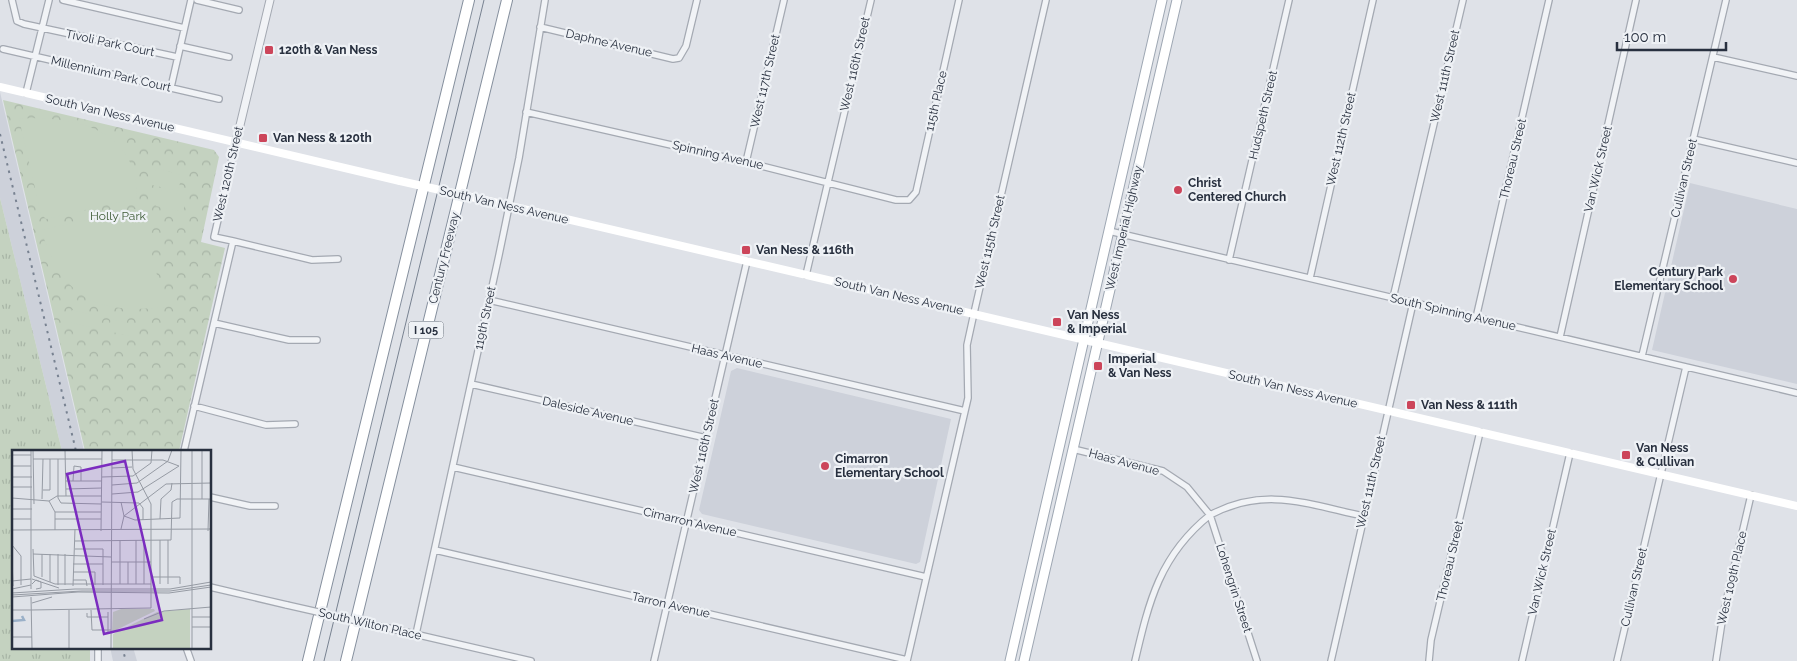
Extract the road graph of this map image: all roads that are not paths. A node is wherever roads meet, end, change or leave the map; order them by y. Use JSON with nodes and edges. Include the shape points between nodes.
{"nodes":[{"id":1,"x":12,"y":0,"type":"edge"},
{"id":2,"x":49,"y":0,"type":"edge"},
{"id":3,"x":63,"y":0,"type":"edge"},
{"id":4,"x":191,"y":0,"type":"edge"},
{"id":5,"x":197,"y":0,"type":"edge"},
{"id":6,"x":270,"y":0,"type":"edge"},
{"id":7,"x":469,"y":0,"type":"edge"},
{"id":8,"x":507,"y":0,"type":"edge"},
{"id":9,"x":545,"y":0,"type":"edge"},
{"id":10,"x":697,"y":0,"type":"edge"},
{"id":11,"x":784,"y":0,"type":"edge"},
{"id":12,"x":870,"y":0,"type":"edge"},
{"id":13,"x":959,"y":0,"type":"edge"},
{"id":14,"x":1046,"y":0,"type":"edge"},
{"id":15,"x":1162,"y":0,"type":"edge"},
{"id":16,"x":1177,"y":0,"type":"edge"},
{"id":17,"x":1289,"y":0,"type":"edge"},
{"id":18,"x":1373,"y":0,"type":"edge"},
{"id":19,"x":1463,"y":0,"type":"edge"},
{"id":20,"x":1549,"y":0,"type":"edge"},
{"id":21,"x":1636,"y":0,"type":"edge"},
{"id":22,"x":1726,"y":0,"type":"edge"},
{"id":23,"x":239,"y":10,"type":"dead end"},
{"id":24,"x":540,"y":27,"type":"junction"},
{"id":25,"x":42,"y":28,"type":"junction"},
{"id":26,"x":184,"y":28,"type":"junction"},
{"id":27,"x":180,"y":46,"type":"junction"},
{"id":28,"x":3,"y":49,"type":"dead end"},
{"id":29,"x":36,"y":57,"type":"junction"},
{"id":30,"x":178,"y":57,"type":"junction"},
{"id":31,"x":229,"y":57,"type":"dead end"},
{"id":32,"x":1713,"y":57,"type":"junction"},
{"id":33,"x":1797,"y":76,"type":"edge"},
{"id":34,"x":0,"y":87,"type":"edge"},
{"id":35,"x":170,"y":87,"type":"junction"},
{"id":36,"x":26,"y":94,"type":"junction"},
{"id":37,"x":219,"y":99,"type":"dead end"},
{"id":38,"x":526,"y":112,"type":"junction"},
{"id":39,"x":1693,"y":139,"type":"junction"},
{"id":40,"x":236,"y":142,"type":"junction"},
{"id":41,"x":746,"y":162,"type":"junction"},
{"id":42,"x":1797,"y":163,"type":"edge"},
{"id":43,"x":828,"y":182,"type":"junction"},
{"id":44,"x":909,"y":200,"type":"joint"},
{"id":45,"x":509,"y":206,"type":"junction"},
{"id":46,"x":1109,"y":231,"type":"junction"},
{"id":47,"x":1122,"y":235,"type":"junction"},
{"id":48,"x":233,"y":241,"type":"junction"},
{"id":49,"x":338,"y":260,"type":"dead end"},
{"id":50,"x":1229,"y":260,"type":"junction"},
{"id":51,"x":747,"y":261,"type":"junction"},
{"id":52,"x":806,"y":275,"type":"junction"},
{"id":53,"x":1310,"y":278,"type":"junction"},
{"id":54,"x":1394,"y":298,"type":"junction"},
{"id":55,"x":489,"y":300,"type":"junction"},
{"id":56,"x":1413,"y":303,"type":"junction"},
{"id":57,"x":974,"y":314,"type":"junction"},
{"id":58,"x":1476,"y":318,"type":"junction"},
{"id":59,"x":214,"y":323,"type":"junction"},
{"id":60,"x":1560,"y":337,"type":"junction"},
{"id":61,"x":1084,"y":339,"type":"junction"},
{"id":62,"x":317,"y":340,"type":"dead end"},
{"id":63,"x":1098,"y":343,"type":"junction"},
{"id":64,"x":725,"y":355,"type":"junction"},
{"id":65,"x":1642,"y":356,"type":"junction"},
{"id":66,"x":1686,"y":367,"type":"junction"},
{"id":67,"x":471,"y":384,"type":"junction"},
{"id":68,"x":1797,"y":393,"type":"edge"},
{"id":69,"x":194,"y":406,"type":"junction"},
{"id":70,"x":965,"y":411,"type":"junction"},
{"id":71,"x":1388,"y":411,"type":"junction"},
{"id":72,"x":294,"y":424,"type":"dead end"},
{"id":73,"x":1480,"y":432,"type":"junction"},
{"id":74,"x":706,"y":438,"type":"junction"},
{"id":75,"x":1073,"y":449,"type":"junction"},
{"id":76,"x":184,"y":450,"type":"edge"},
{"id":77,"x":1570,"y":453,"type":"junction"},
{"id":78,"x":453,"y":467,"type":"junction"},
{"id":79,"x":1660,"y":474,"type":"junction"},
{"id":80,"x":1751,"y":495,"type":"junction"},
{"id":81,"x":211,"y":497,"type":"edge"},
{"id":82,"x":275,"y":506,"type":"dead end"},
{"id":83,"x":1797,"y":506,"type":"edge"},
{"id":84,"x":1210,"y":515,"type":"junction"},
{"id":85,"x":1363,"y":516,"type":"junction"},
{"id":86,"x":686,"y":521,"type":"junction"},
{"id":87,"x":434,"y":550,"type":"junction"},
{"id":88,"x":926,"y":577,"type":"junction"},
{"id":89,"x":211,"y":587,"type":"edge"},
{"id":90,"x":667,"y":604,"type":"junction"},
{"id":91,"x":416,"y":634,"type":"junction"},
{"id":92,"x":98,"y":648,"type":"edge"},
{"id":93,"x":186,"y":648,"type":"edge"},
{"id":94,"x":496,"y":653,"type":"junction"},
{"id":95,"x":98,"y":661,"type":"edge"},
{"id":96,"x":191,"y":661,"type":"edge"},
{"id":97,"x":308,"y":661,"type":"edge"},
{"id":98,"x":346,"y":661,"type":"edge"},
{"id":99,"x":494,"y":661,"type":"edge"},
{"id":100,"x":530,"y":661,"type":"edge"},
{"id":101,"x":654,"y":661,"type":"edge"},
{"id":102,"x":907,"y":661,"type":"edge"},
{"id":103,"x":1010,"y":661,"type":"edge"},
{"id":104,"x":1024,"y":661,"type":"edge"},
{"id":105,"x":1135,"y":661,"type":"edge"},
{"id":106,"x":1257,"y":661,"type":"edge"},
{"id":107,"x":1330,"y":661,"type":"edge"},
{"id":108,"x":1429,"y":661,"type":"edge"},
{"id":109,"x":1522,"y":661,"type":"edge"},
{"id":110,"x":1617,"y":661,"type":"edge"},
{"id":111,"x":1716,"y":661,"type":"edge"}],
"edges":[{"from":1,"to":25,"type":"street","name":"Tivoli Park Court","via":[[17,21]]},
{"from":2,"to":25,"type":"street"},
{"from":3,"to":26,"type":"street"},
{"from":4,"to":26,"type":"street"},
{"from":5,"to":23,"type":"street"},
{"from":6,"to":40,"type":"street","name":"West 120th Street"},
{"from":7,"to":97,"type":"highway","number":"I 105"},
{"from":8,"to":98,"type":"highway","name":"Century Freeway","number":"I 105"},
{"from":9,"to":24,"type":"street","name":"119th Street"},
{"from":10,"to":24,"type":"street","name":"Daphne Avenue","via":[[686,46],[678,58],[673,59]]},
{"from":11,"to":41,"type":"street","name":"West 117th Street"},
{"from":12,"to":43,"type":"street","name":"West 116th Street"},
{"from":13,"to":44,"type":"street","name":"115th Place","via":[[916,192]]},
{"from":14,"to":57,"type":"street","name":"West 115th Street"},
{"from":15,"to":46,"type":"main road","name":"West Imperial Highway"},
{"from":16,"to":47,"type":"main road","name":"West Imperial Highway"},
{"from":17,"to":50,"type":"street","name":"Hudspeth Street"},
{"from":18,"to":53,"type":"street","name":"West 112th Street"},
{"from":19,"to":54,"type":"street","name":"West 111th Street"},
{"from":20,"to":58,"type":"street","name":"Thoreau Street"},
{"from":21,"to":60,"type":"street","name":"Van Wick Street"},
{"from":22,"to":32,"type":"street","name":"Cullivan Street"},
{"from":24,"to":38,"type":"street","name":"119th Street"},
{"from":25,"to":29,"type":"street"},
{"from":25,"to":30,"type":"street","name":"Tivoli Park Court"},
{"from":26,"to":27,"type":"street"},
{"from":27,"to":30,"type":"street"},
{"from":27,"to":31,"type":"street"},
{"from":28,"to":29,"type":"street","name":"Millennium Park Court"},
{"from":29,"to":35,"type":"street","name":"Millennium Park Court"},
{"from":29,"to":36,"type":"street"},
{"from":30,"to":35,"type":"street"},
{"from":32,"to":33,"type":"street"},
{"from":32,"to":39,"type":"street","name":"Cullivan Street"},
{"from":34,"to":36,"type":"main road","name":"South Van Ness Avenue"},
{"from":35,"to":37,"type":"street","name":"Millennium Park Court"},
{"from":36,"to":40,"type":"main road","name":"South Van Ness Avenue"},
{"from":38,"to":41,"type":"street","name":"Spinning Avenue"},
{"from":38,"to":45,"type":"street","name":"119th Street"},
{"from":39,"to":42,"type":"street"},
{"from":39,"to":65,"type":"street","name":"Cullivan Street"},
{"from":40,"to":45,"type":"main road","name":"South Van Ness Avenue","bridge":true},
{"from":40,"to":48,"type":"street","name":"West 120th Street","via":[[214,236]]},
{"from":41,"to":43,"type":"street","name":"Spinning Avenue"},
{"from":43,"to":44,"type":"street","name":"Spinning Avenue"},
{"from":43,"to":52,"type":"street","name":"West 116th Street"},
{"from":45,"to":51,"type":"main road","name":"South Van Ness Avenue"},
{"from":45,"to":55,"type":"street","name":"119th Street"},
{"from":46,"to":47,"type":"street","name":"South Spinning Avenue"},
{"from":46,"to":61,"type":"main road","name":"West Imperial Highway"},
{"from":47,"to":50,"type":"street","name":"South Spinning Avenue"},
{"from":47,"to":63,"type":"main road","name":"West Imperial Highway"},
{"from":48,"to":49,"type":"street","via":[[312,260]]},
{"from":48,"to":59,"type":"street"},
{"from":50,"to":53,"type":"street","name":"South Spinning Avenue"},
{"from":51,"to":52,"type":"main road","name":"South Van Ness Avenue"},
{"from":51,"to":64,"type":"street","name":"West 116th Street"},
{"from":52,"to":57,"type":"main road","name":"South Van Ness Avenue"},
{"from":53,"to":54,"type":"street","name":"South Spinning Avenue"},
{"from":54,"to":56,"type":"street","name":"South Spinning Avenue"},
{"from":55,"to":64,"type":"street","name":"Haas Avenue"},
{"from":55,"to":67,"type":"street","name":"119th Street"},
{"from":56,"to":58,"type":"street","name":"South Spinning Avenue"},
{"from":56,"to":71,"type":"street","name":"West 111th Street"},
{"from":57,"to":61,"type":"main road","name":"South Van Ness Avenue"},
{"from":57,"to":70,"type":"street","name":"West 115th Street","via":[[967,345],[969,388]]},
{"from":58,"to":60,"type":"street","name":"South Spinning Avenue"},
{"from":59,"to":62,"type":"street","via":[[289,340]]},
{"from":59,"to":69,"type":"street"},
{"from":60,"to":65,"type":"street","name":"South Spinning Avenue"},
{"from":61,"to":63,"type":"main road","name":"South Van Ness Avenue"},
{"from":61,"to":103,"type":"main road","name":"West Imperial Highway"},
{"from":63,"to":71,"type":"main road","name":"South Van Ness Avenue"},
{"from":63,"to":75,"type":"main road","name":"West Imperial Highway"},
{"from":64,"to":70,"type":"street","name":"Haas Avenue"},
{"from":64,"to":74,"type":"street","name":"West 116th Street"},
{"from":65,"to":66,"type":"street","name":"South Spinning Avenue"},
{"from":66,"to":68,"type":"street","name":"South Spinning Avenue"},
{"from":66,"to":79,"type":"street","name":"Cullivan Street"},
{"from":67,"to":74,"type":"street","name":"Daleside Avenue"},
{"from":67,"to":78,"type":"street","name":"119th Street"},
{"from":69,"to":72,"type":"street","via":[[266,424]]},
{"from":69,"to":76,"type":"street"},
{"from":70,"to":88,"type":"street","name":"West 115th Street"},
{"from":71,"to":73,"type":"main road","name":"South Van Ness Avenue"},
{"from":71,"to":85,"type":"street","name":"West 111th Street"},
{"from":73,"to":77,"type":"main road","name":"South Van Ness Avenue"},
{"from":73,"to":108,"type":"street","name":"Thoreau Street","via":[[1431,640]]},
{"from":74,"to":86,"type":"street","name":"West 116th Street"},
{"from":75,"to":84,"type":"street","name":"Haas Avenue","via":[[1163,472],[1187,487]]},
{"from":75,"to":104,"type":"main road","name":"West Imperial Highway"},
{"from":77,"to":79,"type":"main road","name":"South Van Ness Avenue"},
{"from":77,"to":109,"type":"street","name":"Van Wick Street"},
{"from":78,"to":86,"type":"street","name":"Cimarron Avenue"},
{"from":78,"to":87,"type":"street","name":"119th Street"},
{"from":79,"to":80,"type":"main road","name":"South Van Ness Avenue"},
{"from":79,"to":110,"type":"street","name":"Cullivan Street"},
{"from":80,"to":83,"type":"main road","name":"South Van Ness Avenue"},
{"from":80,"to":111,"type":"street","name":"West 109th Place","via":[[1723,615]]},
{"from":81,"to":82,"type":"street","via":[[250,506]]},
{"from":84,"to":85,"type":"street","via":[[1245,501],[1277,498]]},
{"from":84,"to":105,"type":"street","via":[[1177,546],[1165,567],[1146,615]]},
{"from":84,"to":106,"type":"street","name":"Lohengrin Street"},
{"from":85,"to":107,"type":"street","name":"West 111th Street"},
{"from":86,"to":88,"type":"street","name":"Cimarron Avenue"},
{"from":86,"to":90,"type":"street","name":"West 116th Street"},
{"from":87,"to":90,"type":"street","name":"Tarron Avenue"},
{"from":87,"to":91,"type":"street","name":"119th Street"},
{"from":88,"to":102,"type":"street","name":"West 115th Street"},
{"from":89,"to":91,"type":"street","name":"South Wilton Place","bridge":true},
{"from":90,"to":101,"type":"street","name":"West 116th Street"},
{"from":90,"to":102,"type":"street","name":"Tarron Avenue"},
{"from":91,"to":94,"type":"street","name":"South Wilton Place"},
{"from":92,"to":95,"type":"street"},
{"from":93,"to":96,"type":"street"},
{"from":94,"to":99,"type":"street"},
{"from":94,"to":100,"type":"street","name":"South Wilton Place"}]}
